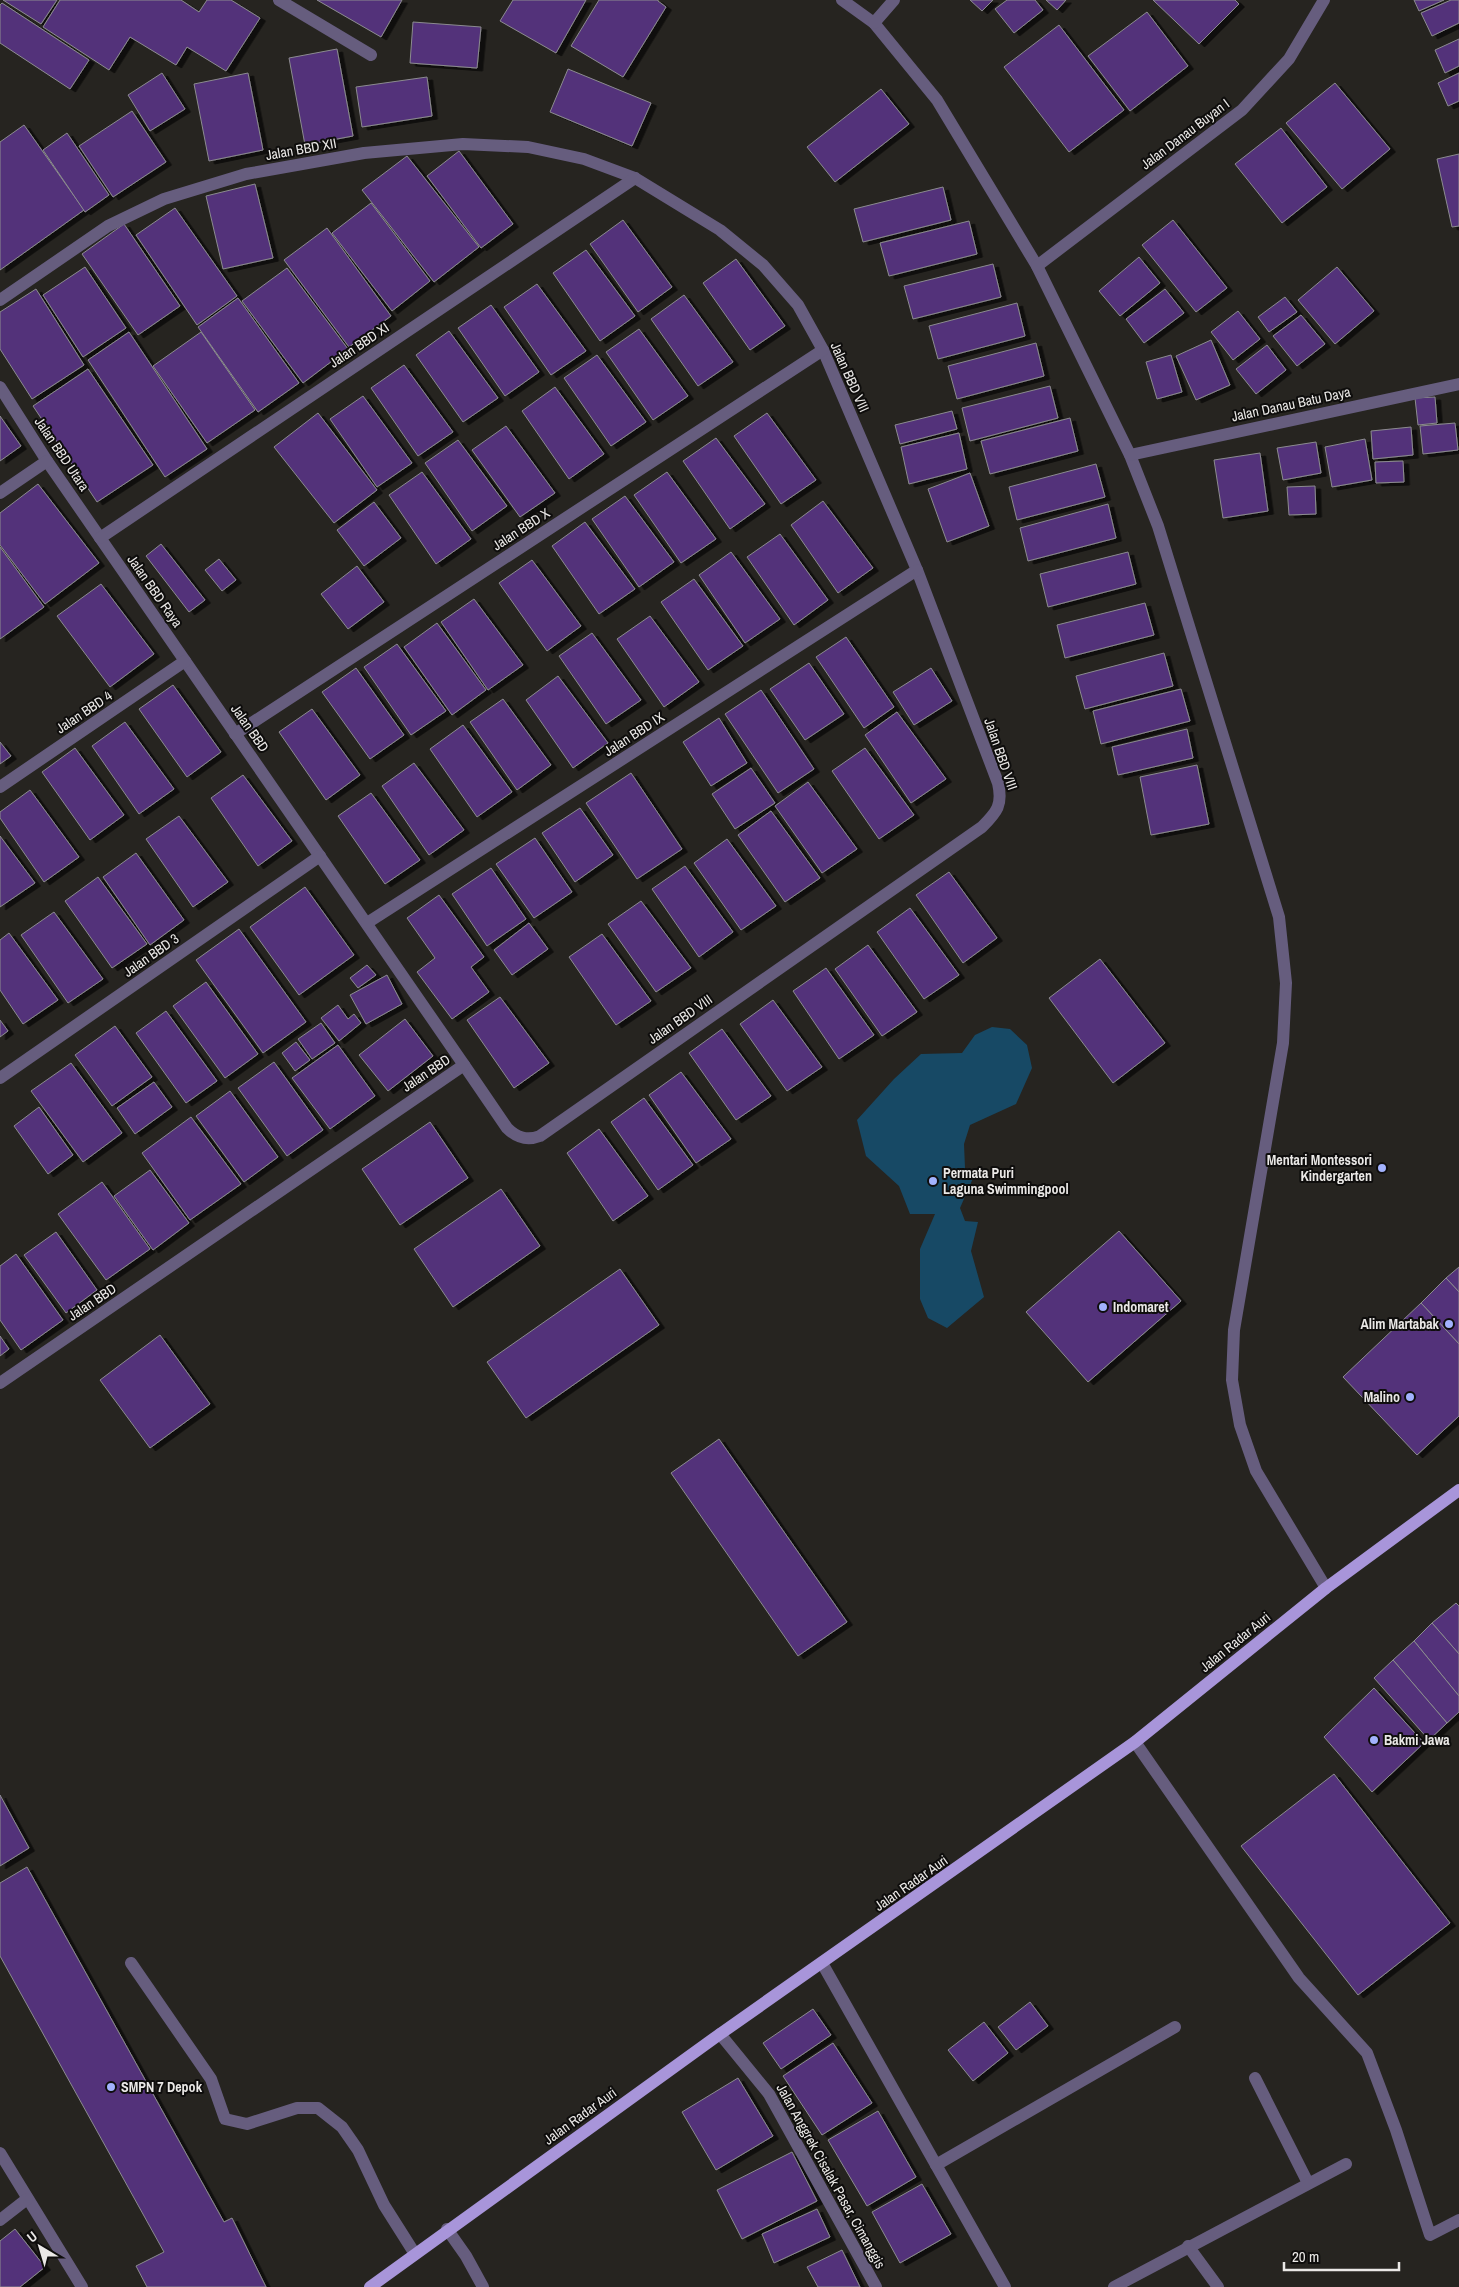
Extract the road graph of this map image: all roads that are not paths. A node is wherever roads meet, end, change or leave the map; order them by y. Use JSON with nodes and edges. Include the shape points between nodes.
{"nodes":[{"id":1,"x":279,"y":0,"type":"edge"},
{"id":2,"x":842,"y":0,"type":"edge"},
{"id":3,"x":894,"y":0,"type":"edge"},
{"id":4,"x":1324,"y":0,"type":"edge"},
{"id":5,"x":874,"y":22,"type":"junction"},
{"id":6,"x":371,"y":55,"type":"dead end"},
{"id":7,"x":635,"y":178,"type":"junction"},
{"id":8,"x":1037,"y":266,"type":"junction"},
{"id":9,"x":0,"y":300,"type":"edge"},
{"id":10,"x":823,"y":350,"type":"junction"},
{"id":11,"x":1459,"y":384,"type":"edge"},
{"id":12,"x":0,"y":387,"type":"edge"},
{"id":13,"x":1130,"y":455,"type":"junction"},
{"id":14,"x":47,"y":461,"type":"junction"},
{"id":15,"x":0,"y":493,"type":"edge"},
{"id":16,"x":100,"y":538,"type":"junction"},
{"id":17,"x":917,"y":570,"type":"junction"},
{"id":18,"x":185,"y":661,"type":"junction"},
{"id":19,"x":235,"y":734,"type":"junction"},
{"id":20,"x":0,"y":787,"type":"edge"},
{"id":21,"x":320,"y":856,"type":"junction"},
{"id":22,"x":367,"y":923,"type":"junction"},
{"id":23,"x":464,"y":1065,"type":"junction"},
{"id":24,"x":0,"y":1078,"type":"edge"},
{"id":25,"x":0,"y":1384,"type":"edge"},
{"id":26,"x":1459,"y":1490,"type":"edge"},
{"id":27,"x":1326,"y":1588,"type":"junction"},
{"id":28,"x":1135,"y":1742,"type":"junction"},
{"id":29,"x":131,"y":1963,"type":"dead end"},
{"id":30,"x":822,"y":1963,"type":"junction"},
{"id":31,"x":1175,"y":2027,"type":"dead end"},
{"id":32,"x":720,"y":2034,"type":"junction"},
{"id":33,"x":1255,"y":2078,"type":"dead end"},
{"id":34,"x":0,"y":2153,"type":"edge"},
{"id":35,"x":1346,"y":2164,"type":"dead end"},
{"id":36,"x":936,"y":2165,"type":"junction"},
{"id":37,"x":1308,"y":2183,"type":"junction"},
{"id":38,"x":27,"y":2199,"type":"junction"},
{"id":39,"x":0,"y":2220,"type":"edge"},
{"id":40,"x":1459,"y":2220,"type":"edge"},
{"id":41,"x":447,"y":2229,"type":"junction"},
{"id":42,"x":1188,"y":2246,"type":"junction"},
{"id":43,"x":415,"y":2254,"type":"junction"},
{"id":44,"x":82,"y":2287,"type":"edge"},
{"id":45,"x":370,"y":2287,"type":"edge"},
{"id":46,"x":483,"y":2287,"type":"edge"},
{"id":47,"x":876,"y":2287,"type":"edge"},
{"id":48,"x":1005,"y":2287,"type":"edge"},
{"id":49,"x":1114,"y":2287,"type":"edge"},
{"id":50,"x":1218,"y":2287,"type":"edge"}],
"edges":[{"from":1,"to":6,"type":"street"},
{"from":2,"to":5,"type":"street"},
{"from":3,"to":5,"type":"street"},
{"from":4,"to":8,"type":"street","name":"Jalan Danau Buyan I","via":[[1289,59],[1242,110]]},
{"from":5,"to":8,"type":"street","via":[[936,100]]},
{"from":7,"to":9,"type":"street","name":"Jalan BBD XII","via":[[584,159],[528,147],[463,144],[364,153],[246,174],[164,199],[108,226]]},
{"from":7,"to":10,"type":"street","name":"Jalan BBD VIII","via":[[720,230],[763,265],[798,305]]},
{"from":7,"to":16,"type":"street","name":"Jalan BBD XI"},
{"from":8,"to":13,"type":"street"},
{"from":10,"to":17,"type":"street","name":"Jalan BBD VIII"},
{"from":10,"to":19,"type":"street","name":"Jalan BBD X"},
{"from":11,"to":13,"type":"street","name":"Jalan Danau Batu Daya"},
{"from":12,"to":14,"type":"street","name":"Jalan BBD Utara"},
{"from":13,"to":27,"type":"street","via":[[1158,526],[1279,917],[1286,983],[1283,1043],[1234,1330],[1232,1380],[1240,1425],[1256,1471]]},
{"from":14,"to":15,"type":"street"},
{"from":14,"to":16,"type":"street","name":"Jalan BBD Utara"},
{"from":16,"to":18,"type":"street","name":"Jalan BBD Raya"},
{"from":17,"to":22,"type":"street","name":"Jalan BBD IX"},
{"from":17,"to":23,"type":"street","name":"Jalan BBD VIII","via":[[998,783],[1002,798],[995,814],[540,1136],[531,1139],[514,1134],[507,1128]]},
{"from":18,"to":19,"type":"street","name":"Jalan BBD"},
{"from":18,"to":20,"type":"street","name":"Jalan BBD 4"},
{"from":19,"to":21,"type":"street","name":"Jalan BBD"},
{"from":21,"to":22,"type":"street","name":"Jalan BBD"},
{"from":21,"to":24,"type":"street","name":"Jalan BBD 3"},
{"from":22,"to":23,"type":"street","name":"Jalan BBD"},
{"from":23,"to":25,"type":"street","name":"Jalan BBD"},
{"from":26,"to":27,"type":"main road","name":"Jalan Radar Auri"},
{"from":27,"to":28,"type":"main road","name":"Jalan Radar Auri"},
{"from":28,"to":30,"type":"main road","name":"Jalan Radar Auri"},
{"from":28,"to":40,"type":"street","via":[[1299,1978],[1366,2053],[1396,2130],[1430,2235]]},
{"from":29,"to":43,"type":"street","via":[[211,2079],[225,2119],[247,2124],[297,2108],[318,2108],[342,2127],[358,2150],[384,2205]]},
{"from":30,"to":32,"type":"main road","name":"Jalan Radar Auri"},
{"from":30,"to":36,"type":"street"},
{"from":31,"to":36,"type":"street"},
{"from":32,"to":41,"type":"main road","name":"Jalan Radar Auri"},
{"from":32,"to":47,"type":"street","name":"Jalan Anggrek Cisalak Pasar, Cimanggis","via":[[769,2094]]},
{"from":33,"to":37,"type":"street"},
{"from":34,"to":38,"type":"street"},
{"from":35,"to":37,"type":"street"},
{"from":36,"to":48,"type":"street"},
{"from":37,"to":42,"type":"street"},
{"from":38,"to":39,"type":"street"},
{"from":38,"to":44,"type":"street"},
{"from":41,"to":43,"type":"main road","name":"Jalan Radar Auri"},
{"from":41,"to":46,"type":"street"},
{"from":42,"to":49,"type":"street"},
{"from":42,"to":50,"type":"street"},
{"from":43,"to":45,"type":"main road","name":"Jalan Radar Auri"}]}
